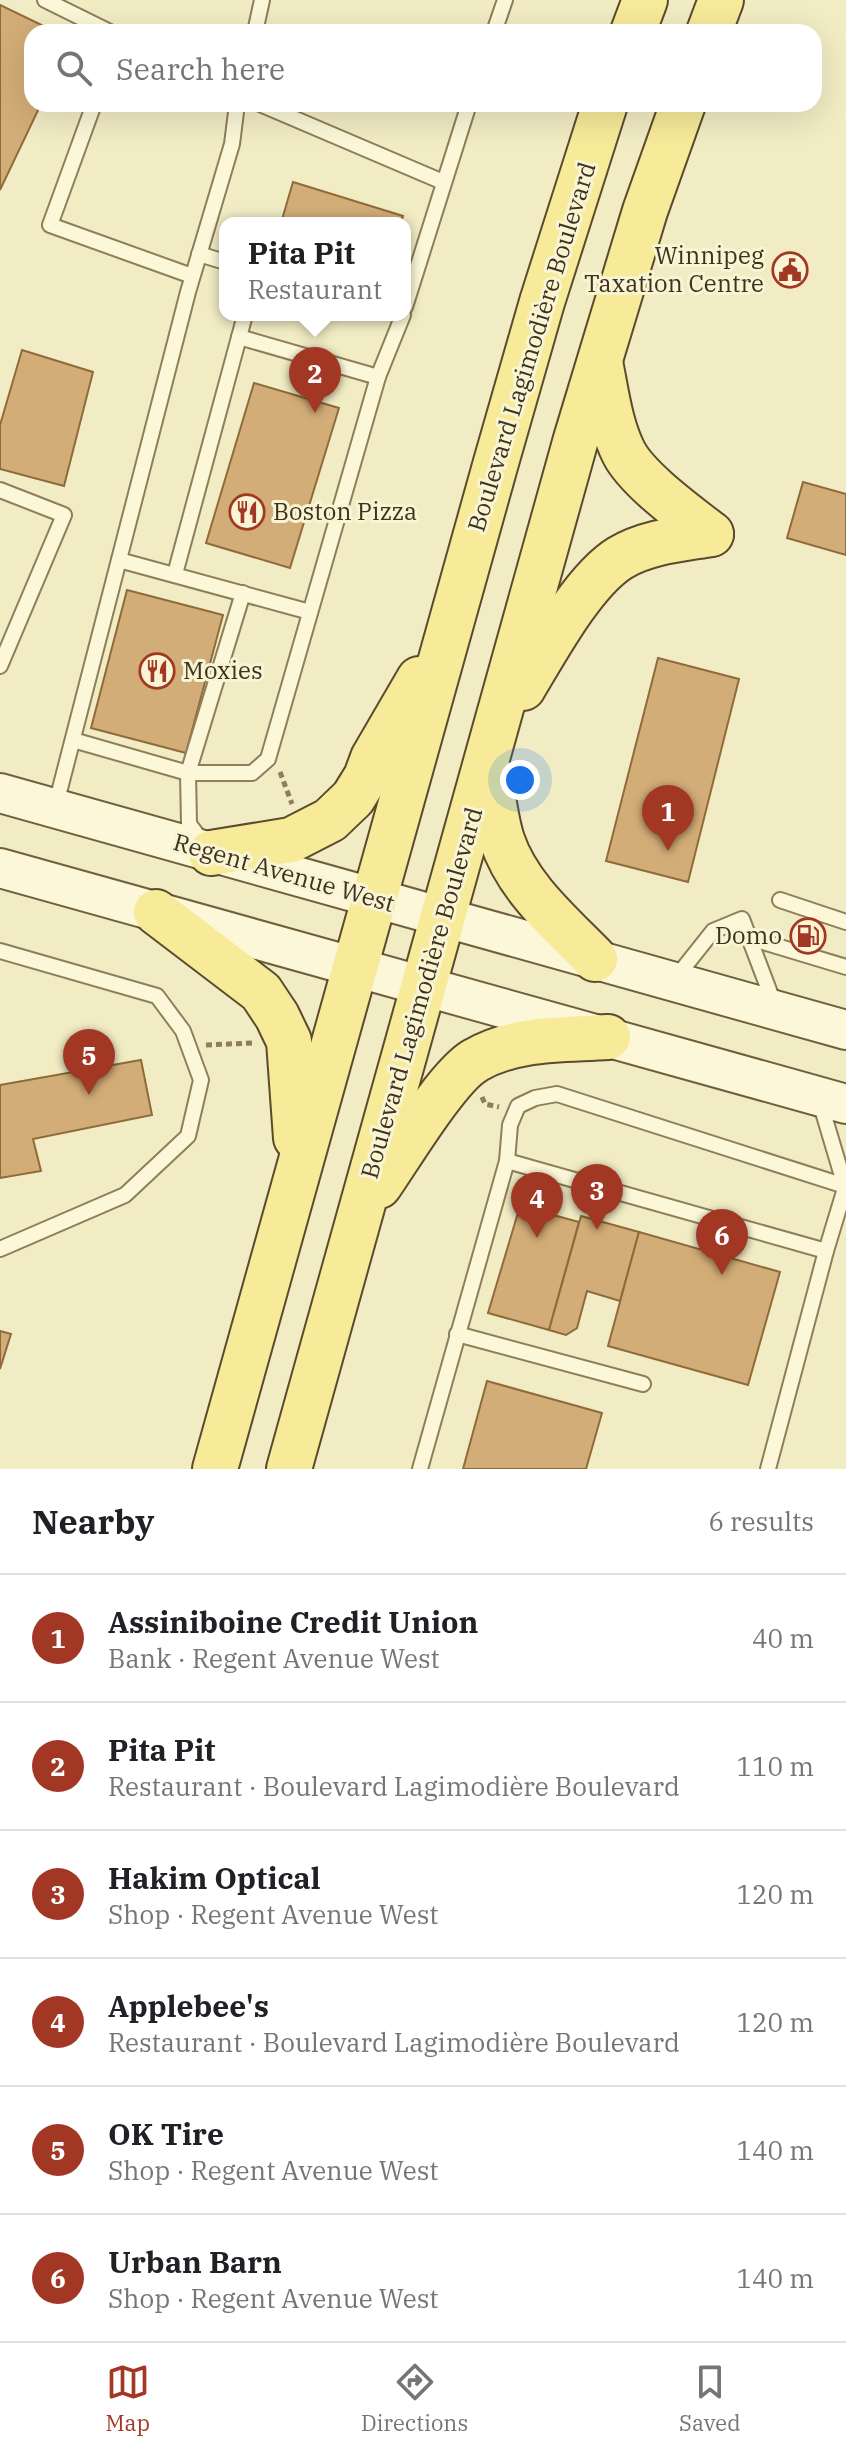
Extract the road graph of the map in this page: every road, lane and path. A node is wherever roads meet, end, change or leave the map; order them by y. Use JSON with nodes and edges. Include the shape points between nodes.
{"nodes":[{"id":1,"x":45,"y":0,"type":"edge"},
{"id":2,"x":262,"y":0,"type":"edge"},
{"id":3,"x":505,"y":0,"type":"edge"},
{"id":4,"x":645,"y":0,"type":"edge"},
{"id":5,"x":721,"y":0,"type":"edge"},
{"id":6,"x":94,"y":24,"type":"edge"},
{"id":7,"x":257,"y":24,"type":"edge"},
{"id":8,"x":497,"y":24,"type":"edge"},
{"id":9,"x":636,"y":24,"type":"edge"},
{"id":10,"x":712,"y":24,"type":"edge"},
{"id":11,"x":91,"y":112,"type":"edge"},
{"id":12,"x":236,"y":112,"type":"edge"},
{"id":13,"x":279,"y":112,"type":"edge"},
{"id":14,"x":466,"y":112,"type":"edge"},
{"id":15,"x":602,"y":112,"type":"edge"},
{"id":16,"x":680,"y":112,"type":"edge"},
{"id":17,"x":443,"y":182,"type":"junction"},
{"id":18,"x":199,"y":254,"type":"junction"},
{"id":19,"x":219,"y":260,"type":"edge"},
{"id":20,"x":192,"y":276,"type":"junction"},
{"id":21,"x":411,"y":287,"type":"edge"},
{"id":22,"x":243,"y":321,"type":"edge"},
{"id":23,"x":399,"y":321,"type":"edge"},
{"id":24,"x":239,"y":337,"type":"junction"},
{"id":25,"x":600,"y":358,"type":"junction"},
{"id":26,"x":378,"y":377,"type":"junction"},
{"id":27,"x":0,"y":490,"type":"edge"},
{"id":28,"x":119,"y":560,"type":"junction"},
{"id":29,"x":175,"y":574,"type":"junction"},
{"id":30,"x":243,"y":593,"type":"junction"},
{"id":31,"x":310,"y":612,"type":"junction"},
{"id":32,"x":449,"y":629,"type":"junction"},
{"id":33,"x":0,"y":666,"type":"edge"},
{"id":34,"x":73,"y":740,"type":"junction"},
{"id":35,"x":492,"y":745,"type":"junction"},
{"id":36,"x":271,"y":750,"type":"junction"},
{"id":37,"x":188,"y":773,"type":"junction"},
{"id":38,"x":0,"y":793,"type":"edge"},
{"id":39,"x":293,"y":806,"type":"dead end"},
{"id":40,"x":55,"y":808,"type":"junction"},
{"id":41,"x":211,"y":853,"type":"junction"},
{"id":42,"x":0,"y":868,"type":"edge"},
{"id":43,"x":374,"y":899,"type":"junction"},
{"id":44,"x":780,"y":900,"type":"dead end"},
{"id":45,"x":156,"y":912,"type":"junction"},
{"id":46,"x":443,"y":917,"type":"junction"},
{"id":47,"x":846,"y":922,"type":"edge"},
{"id":48,"x":750,"y":938,"type":"junction"},
{"id":49,"x":0,"y":951,"type":"edge"},
{"id":50,"x":595,"y":959,"type":"junction"},
{"id":51,"x":354,"y":967,"type":"junction"},
{"id":52,"x":846,"y":967,"type":"edge"},
{"id":53,"x":674,"y":981,"type":"junction"},
{"id":54,"x":424,"y":987,"type":"junction"},
{"id":55,"x":776,"y":1010,"type":"junction"},
{"id":56,"x":257,"y":1030,"type":"dead end"},
{"id":57,"x":846,"y":1030,"type":"edge"},
{"id":58,"x":608,"y":1037,"type":"junction"},
{"id":59,"x":189,"y":1045,"type":"junction"},
{"id":60,"x":480,"y":1093,"type":"dead end"},
{"id":61,"x":832,"y":1100,"type":"edge"},
{"id":62,"x":516,"y":1110,"type":"junction"},
{"id":63,"x":507,"y":1161,"type":"junction"},
{"id":64,"x":298,"y":1172,"type":"junction"},
{"id":65,"x":845,"y":1185,"type":"edge"},
{"id":66,"x":361,"y":1211,"type":"junction"},
{"id":67,"x":0,"y":1249,"type":"edge"},
{"id":68,"x":826,"y":1251,"type":"junction"},
{"id":69,"x":457,"y":1334,"type":"junction"},
{"id":70,"x":643,"y":1384,"type":"dead end"},
{"id":71,"x":215,"y":1469,"type":"edge"},
{"id":72,"x":289,"y":1469,"type":"edge"},
{"id":73,"x":420,"y":1469,"type":"edge"},
{"id":74,"x":768,"y":1469,"type":"edge"}],
"edges":[{"from":1,"to":6,"type":"lane"},
{"from":2,"to":7,"type":"lane"},
{"from":3,"to":8,"type":"lane"},
{"from":4,"to":9,"type":"main road"},
{"from":5,"to":10,"type":"main road"},
{"from":11,"to":20,"type":"lane","via":[[50,225]]},
{"from":12,"to":18,"type":"lane","via":[[232,144]]},
{"from":13,"to":17,"type":"lane"},
{"from":14,"to":17,"type":"lane"},
{"from":15,"to":32,"type":"main road","name":"Boulevard Lagimodière Boulevard"},
{"from":16,"to":25,"type":"main road","name":"Boulevard Lagimodière Boulevard"},
{"from":17,"to":21,"type":"lane"},
{"from":18,"to":19,"type":"lane"},
{"from":18,"to":20,"type":"lane"},
{"from":20,"to":28,"type":"lane"},
{"from":22,"to":24,"type":"lane"},
{"from":23,"to":26,"type":"lane"},
{"from":24,"to":26,"type":"lane"},
{"from":24,"to":29,"type":"lane"},
{"from":25,"to":35,"type":"main road","name":"Boulevard Lagimodière Boulevard"},
{"from":25,"to":35,"type":"main road","via":[[625,454],[648,481],[717,537],[656,544],[621,557],[604,571],[564,620]]},
{"from":26,"to":31,"type":"lane"},
{"from":27,"to":33,"type":"lane","via":[[64,515]]},
{"from":28,"to":29,"type":"lane"},
{"from":28,"to":34,"type":"lane"},
{"from":29,"to":30,"type":"lane"},
{"from":30,"to":31,"type":"lane"},
{"from":30,"to":37,"type":"lane"},
{"from":31,"to":36,"type":"lane"},
{"from":32,"to":41,"type":"main road","via":[[343,808],[291,840]]},
{"from":32,"to":43,"type":"main road","name":"Boulevard Lagimodière Boulevard"},
{"from":34,"to":37,"type":"lane"},
{"from":34,"to":40,"type":"lane"},
{"from":35,"to":46,"type":"main road","name":"Boulevard Lagimodière Boulevard"},
{"from":35,"to":50,"type":"main road","via":[[502,839],[514,867]]},
{"from":36,"to":37,"type":"lane","via":[[252,773]]},
{"from":36,"to":39,"type":"path"},
{"from":37,"to":41,"type":"lane","via":[[189,824]]},
{"from":38,"to":40,"type":"main road","name":"Regent Avenue West"},
{"from":40,"to":41,"type":"main road","name":"Regent Avenue West"},
{"from":41,"to":43,"type":"main road","name":"Regent Avenue West"},
{"from":42,"to":45,"type":"main road"},
{"from":43,"to":46,"type":"main road","name":"Regent Avenue West"},
{"from":43,"to":51,"type":"main road","name":"Boulevard Lagimodière Boulevard"},
{"from":44,"to":47,"type":"lane"},
{"from":45,"to":51,"type":"main road"},
{"from":45,"to":64,"type":"main road","via":[[261,992],[277,1016],[289,1041]]},
{"from":46,"to":50,"type":"main road","name":"Regent Avenue West"},
{"from":46,"to":54,"type":"main road","name":"Boulevard Lagimodière Boulevard"},
{"from":48,"to":52,"type":"lane"},
{"from":48,"to":53,"type":"lane","via":[[742,919],[713,931]]},
{"from":48,"to":55,"type":"lane"},
{"from":49,"to":59,"type":"lane","via":[[157,996]]},
{"from":50,"to":53,"type":"main road","name":"Regent Avenue West"},
{"from":51,"to":54,"type":"main road"},
{"from":51,"to":64,"type":"main road","name":"Boulevard Lagimodière Boulevard"},
{"from":53,"to":55,"type":"main road","name":"Regent Avenue West"},
{"from":54,"to":58,"type":"main road"},
{"from":54,"to":66,"type":"main road","name":"Boulevard Lagimodière Boulevard"},
{"from":55,"to":57,"type":"main road","name":"Regent Avenue West"},
{"from":56,"to":59,"type":"path","via":[[252,1043]]},
{"from":58,"to":61,"type":"main road"},
{"from":58,"to":66,"type":"main road","via":[[516,1045],[473,1061],[449,1085]]},
{"from":59,"to":67,"type":"lane","via":[[201,1080],[188,1136],[125,1195]]},
{"from":60,"to":62,"type":"path","via":[[485,1104]]},
{"from":61,"to":65,"type":"lane"},
{"from":62,"to":63,"type":"lane"},
{"from":62,"to":65,"type":"lane","via":[[535,1098],[557,1094]]},
{"from":63,"to":68,"type":"lane"},
{"from":63,"to":69,"type":"lane"},
{"from":64,"to":71,"type":"main road","name":"Boulevard Lagimodière Boulevard"},
{"from":65,"to":68,"type":"lane"},
{"from":66,"to":72,"type":"main road","name":"Boulevard Lagimodière Boulevard"},
{"from":68,"to":74,"type":"lane"},
{"from":69,"to":70,"type":"lane"},
{"from":69,"to":73,"type":"lane"}]}
